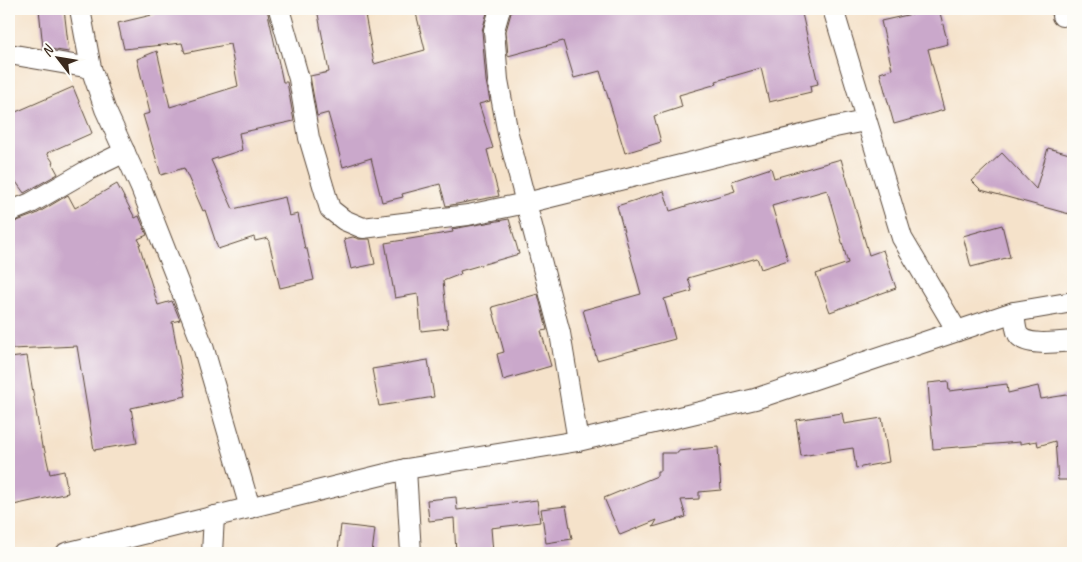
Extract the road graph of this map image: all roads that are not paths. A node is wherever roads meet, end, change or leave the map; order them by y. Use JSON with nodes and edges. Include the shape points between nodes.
{"nodes":[{"id":1,"x":80,"y":9,"type":"edge"},
{"id":2,"x":279,"y":9,"type":"edge"},
{"id":3,"x":500,"y":9,"type":"edge"},
{"id":4,"x":833,"y":9,"type":"edge"},
{"id":5,"x":9,"y":54,"type":"edge"},
{"id":6,"x":91,"y":68,"type":"junction"},
{"id":7,"x":866,"y":122,"type":"junction"},
{"id":8,"x":125,"y":152,"type":"junction"},
{"id":9,"x":526,"y":203,"type":"junction"},
{"id":10,"x":9,"y":212,"type":"edge"},
{"id":11,"x":1073,"y":302,"type":"edge"},
{"id":12,"x":1014,"y":312,"type":"junction"},
{"id":13,"x":957,"y":331,"type":"junction"},
{"id":14,"x":1073,"y":341,"type":"edge"},
{"id":15,"x":578,"y":441,"type":"junction"},
{"id":16,"x":406,"y":469,"type":"junction"},
{"id":17,"x":250,"y":508,"type":"junction"},
{"id":18,"x":214,"y":516,"type":"junction"},
{"id":19,"x":66,"y":553,"type":"edge"},
{"id":20,"x":212,"y":553,"type":"edge"},
{"id":21,"x":411,"y":553,"type":"edge"}],
"edges":[{"from":1,"to":6,"type":"street"},
{"from":2,"to":9,"type":"street","via":[[299,79],[309,138],[330,209],[344,220],[363,228],[468,215]]},
{"from":3,"to":9,"type":"street","via":[[494,30],[498,80]]},
{"from":4,"to":7,"type":"street"},
{"from":5,"to":6,"type":"street"},
{"from":6,"to":8,"type":"street"},
{"from":7,"to":9,"type":"street"},
{"from":7,"to":13,"type":"street","via":[[902,238]]},
{"from":8,"to":10,"type":"street"},
{"from":8,"to":17,"type":"street","via":[[203,346]]},
{"from":9,"to":15,"type":"street","via":[[560,333]]},
{"from":11,"to":12,"type":"street"},
{"from":12,"to":13,"type":"street"},
{"from":12,"to":14,"type":"street","via":[[1017,334],[1022,340]]},
{"from":13,"to":15,"type":"street","via":[[755,399]]},
{"from":15,"to":16,"type":"street"},
{"from":16,"to":17,"type":"street"},
{"from":16,"to":21,"type":"street"},
{"from":17,"to":18,"type":"street"},
{"from":18,"to":19,"type":"street"},
{"from":18,"to":20,"type":"street"}]}
